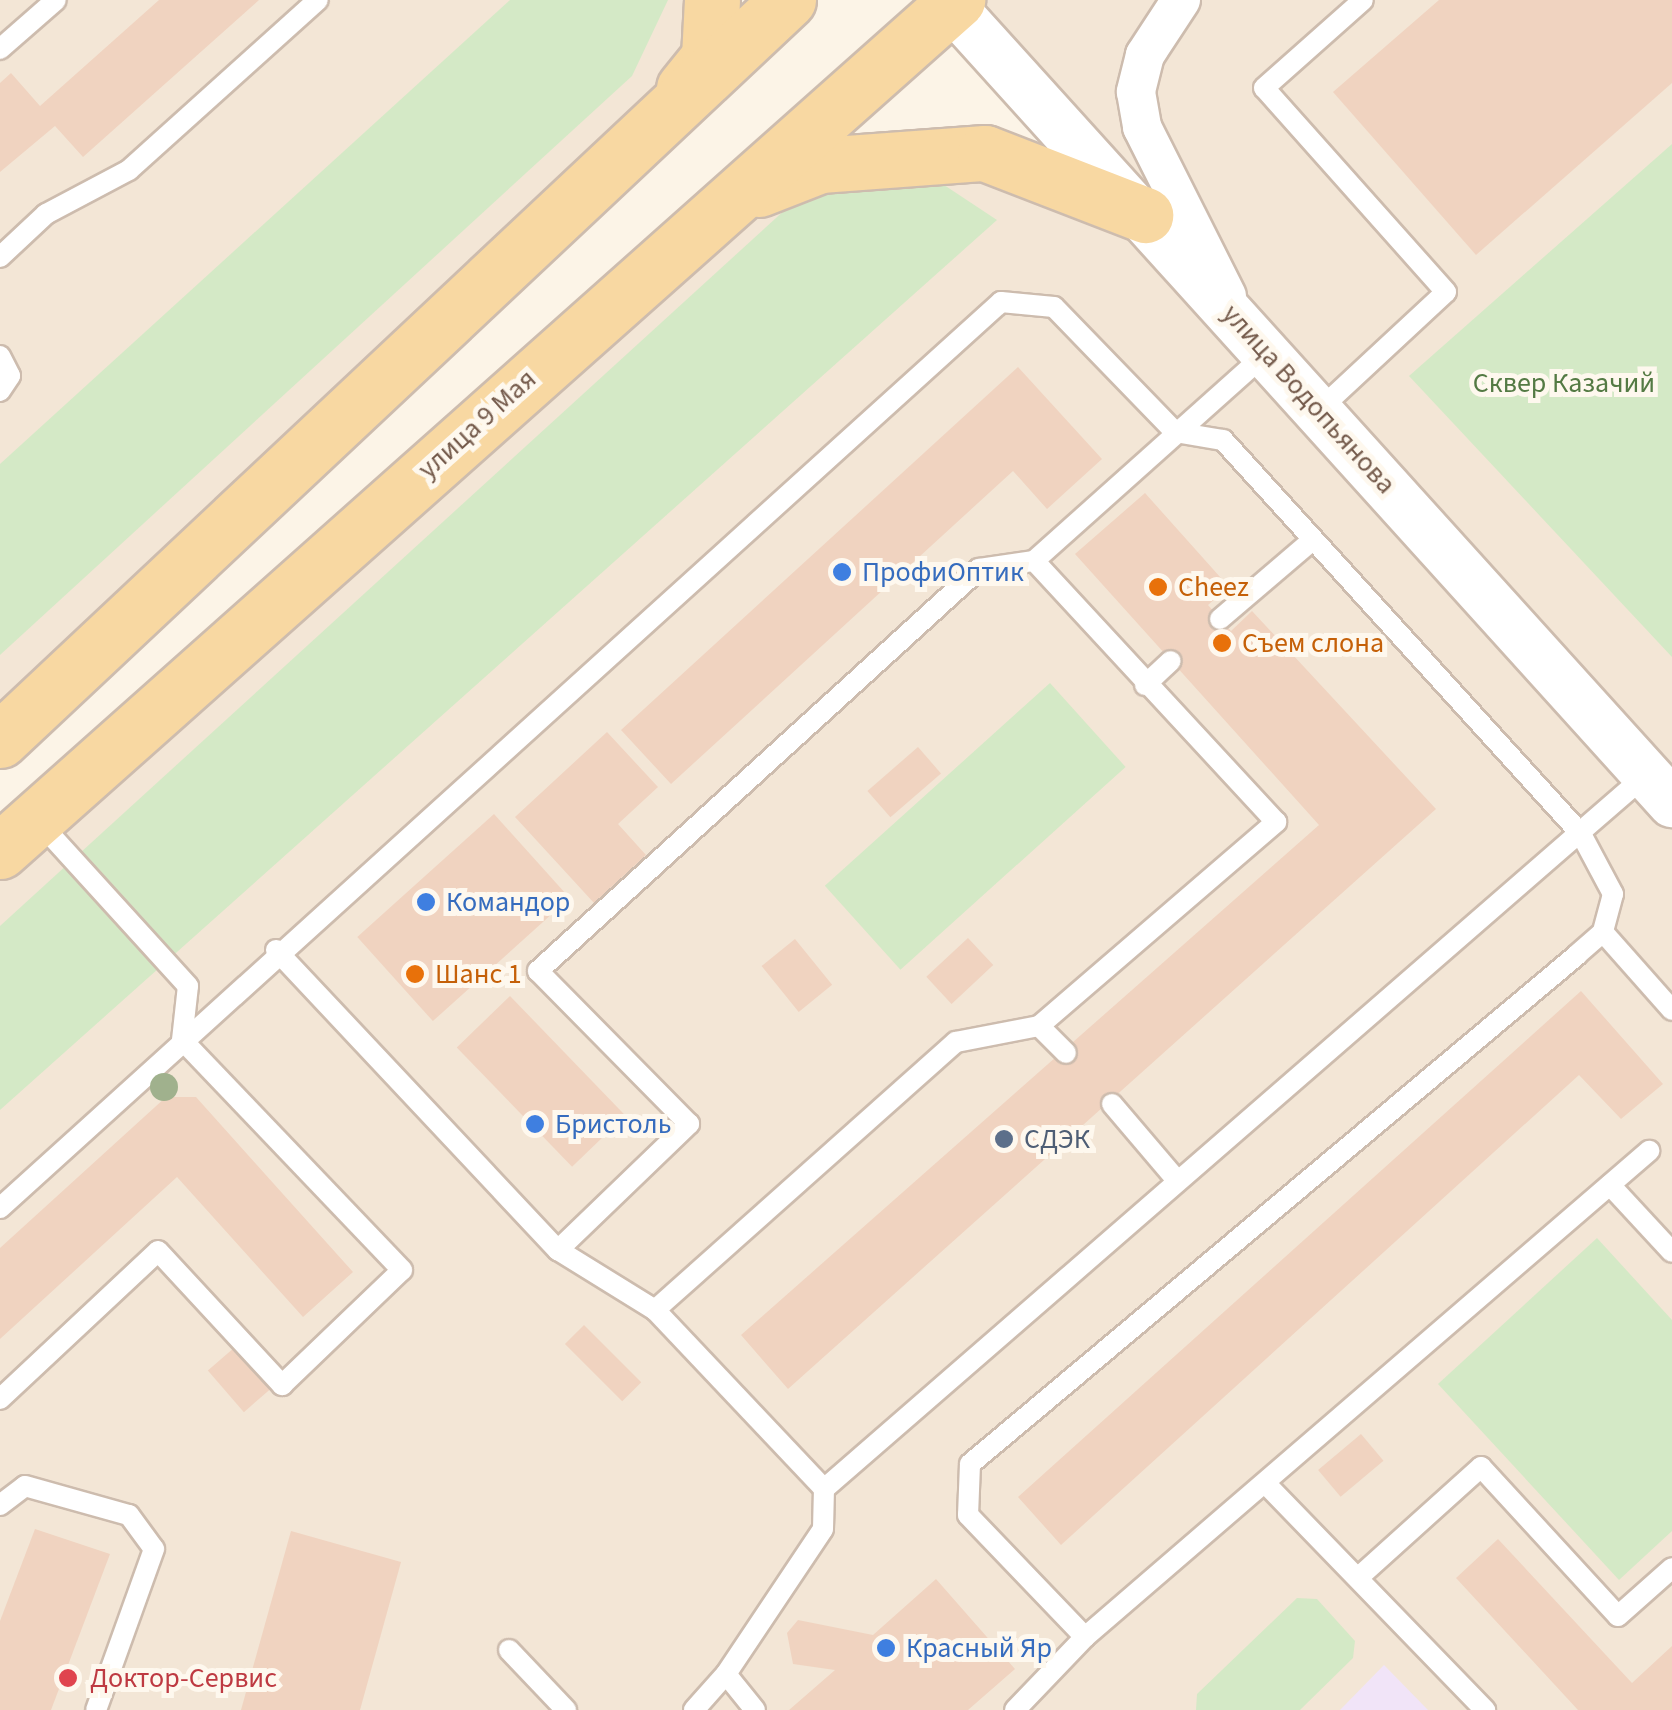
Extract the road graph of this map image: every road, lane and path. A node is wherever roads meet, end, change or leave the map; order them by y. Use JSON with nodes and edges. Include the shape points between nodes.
{"nodes":[{"id":1,"x":56,"y":0,"type":"edge"},
{"id":2,"x":318,"y":0,"type":"edge"},
{"id":3,"x":712,"y":0,"type":"edge"},
{"id":4,"x":788,"y":0,"type":"edge"},
{"id":5,"x":1181,"y":0,"type":"edge"},
{"id":6,"x":1363,"y":0,"type":"edge"},
{"id":7,"x":951,"y":2,"type":"edge"},
{"id":8,"x":0,"y":49,"type":"edge"},
{"id":9,"x":636,"y":149,"type":"junction"},
{"id":10,"x":724,"y":203,"type":"junction"},
{"id":11,"x":1145,"y":216,"type":"junction"},
{"id":12,"x":0,"y":257,"type":"edge"},
{"id":13,"x":1253,"y":337,"type":"junction"},
{"id":14,"x":0,"y":356,"type":"edge"},
{"id":15,"x":0,"y":391,"type":"edge"},
{"id":16,"x":1319,"y":410,"type":"junction"},
{"id":17,"x":1175,"y":432,"type":"junction"},
{"id":18,"x":1310,"y":542,"type":"junction"},
{"id":19,"x":1034,"y":561,"type":"junction"},
{"id":20,"x":1220,"y":619,"type":"dead end"},
{"id":21,"x":1171,"y":661,"type":"dead end"},
{"id":22,"x":1146,"y":685,"type":"junction"},
{"id":23,"x":0,"y":740,"type":"edge"},
{"id":24,"x":1665,"y":794,"type":"edge"},
{"id":25,"x":1581,"y":834,"type":"junction"},
{"id":26,"x":18,"y":835,"type":"edge"},
{"id":27,"x":1603,"y":932,"type":"junction"},
{"id":28,"x":276,"y":950,"type":"junction"},
{"id":29,"x":1672,"y":1010,"type":"edge"},
{"id":30,"x":1039,"y":1026,"type":"junction"},
{"id":31,"x":182,"y":1040,"type":"junction"},
{"id":32,"x":1066,"y":1053,"type":"dead end"},
{"id":33,"x":1112,"y":1104,"type":"dead end"},
{"id":34,"x":1649,"y":1151,"type":"dead end"},
{"id":35,"x":1175,"y":1178,"type":"junction"},
{"id":36,"x":1610,"y":1185,"type":"junction"},
{"id":37,"x":0,"y":1208,"type":"edge"},
{"id":38,"x":558,"y":1250,"type":"junction"},
{"id":39,"x":1672,"y":1252,"type":"edge"},
{"id":40,"x":655,"y":1310,"type":"junction"},
{"id":41,"x":0,"y":1400,"type":"edge"},
{"id":42,"x":1266,"y":1484,"type":"junction"},
{"id":43,"x":824,"y":1490,"type":"junction"},
{"id":44,"x":0,"y":1506,"type":"edge"},
{"id":45,"x":1672,"y":1568,"type":"edge"},
{"id":46,"x":1360,"y":1576,"type":"junction"},
{"id":47,"x":1085,"y":1637,"type":"junction"},
{"id":48,"x":509,"y":1650,"type":"dead end"},
{"id":49,"x":726,"y":1674,"type":"junction"},
{"id":50,"x":96,"y":1710,"type":"edge"},
{"id":51,"x":566,"y":1710,"type":"edge"},
{"id":52,"x":694,"y":1710,"type":"edge"},
{"id":53,"x":755,"y":1710,"type":"edge"},
{"id":54,"x":1015,"y":1710,"type":"edge"},
{"id":55,"x":1485,"y":1710,"type":"edge"}],
"edges":[{"from":1,"to":8,"type":"lane"},
{"from":2,"to":12,"type":"lane","via":[[130,170],[46,214]]},
{"from":3,"to":9,"type":"main road","via":[[709,57]]},
{"from":4,"to":9,"type":"main road"},
{"from":5,"to":13,"type":"street","via":[[1145,56],[1136,92],[1142,127]]},
{"from":6,"to":16,"type":"lane","via":[[1264,88],[1446,292]]},
{"from":7,"to":10,"type":"main road","name":"улица 9 Мая"},
{"from":7,"to":11,"type":"street","name":"улица Водопьянова"},
{"from":9,"to":23,"type":"main road"},
{"from":10,"to":11,"type":"main road","via":[[820,165],[985,153]]},
{"from":10,"to":26,"type":"main road","name":"улица 9 Мая"},
{"from":11,"to":13,"type":"street","name":"улица Водопьянова"},
{"from":13,"to":16,"type":"street","name":"улица Водопьянова"},
{"from":13,"to":17,"type":"lane"},
{"from":14,"to":15,"type":"lane","via":[[10,376]]},
{"from":16,"to":24,"type":"street","name":"улица Водопьянова"},
{"from":17,"to":18,"type":"lane","via":[[1222,440]]},
{"from":17,"to":19,"type":"lane"},
{"from":17,"to":28,"type":"lane","via":[[1054,307],[1001,302]]},
{"from":18,"to":20,"type":"lane"},
{"from":18,"to":25,"type":"lane"},
{"from":19,"to":22,"type":"lane"},
{"from":19,"to":38,"type":"lane","via":[[979,569],[538,971],[689,1124]]},
{"from":21,"to":22,"type":"lane"},
{"from":22,"to":30,"type":"lane","via":[[1276,822]]},
{"from":24,"to":25,"type":"lane"},
{"from":25,"to":27,"type":"lane","via":[[1613,894]]},
{"from":25,"to":35,"type":"lane"},
{"from":26,"to":31,"type":"lane","via":[[188,986]]},
{"from":27,"to":29,"type":"lane"},
{"from":27,"to":47,"type":"lane","via":[[970,1464],[968,1516]]},
{"from":28,"to":31,"type":"lane"},
{"from":28,"to":38,"type":"lane"},
{"from":30,"to":32,"type":"lane"},
{"from":30,"to":40,"type":"lane","via":[[956,1042]]},
{"from":31,"to":37,"type":"lane"},
{"from":31,"to":41,"type":"lane","via":[[402,1270],[282,1385],[158,1250]]},
{"from":33,"to":35,"type":"lane"},
{"from":34,"to":36,"type":"lane"},
{"from":35,"to":43,"type":"lane"},
{"from":36,"to":39,"type":"lane"},
{"from":36,"to":42,"type":"lane"},
{"from":38,"to":40,"type":"lane"},
{"from":40,"to":43,"type":"lane"},
{"from":42,"to":46,"type":"lane"},
{"from":42,"to":47,"type":"lane"},
{"from":43,"to":49,"type":"lane","via":[[824,1529]]},
{"from":44,"to":50,"type":"lane","via":[[26,1486],[112,1510],[129,1516],[154,1549]]},
{"from":45,"to":46,"type":"lane","via":[[1618,1616],[1481,1467]]},
{"from":46,"to":55,"type":"lane"},
{"from":47,"to":54,"type":"lane"},
{"from":48,"to":51,"type":"lane"},
{"from":49,"to":52,"type":"lane"},
{"from":49,"to":53,"type":"lane"}]}
